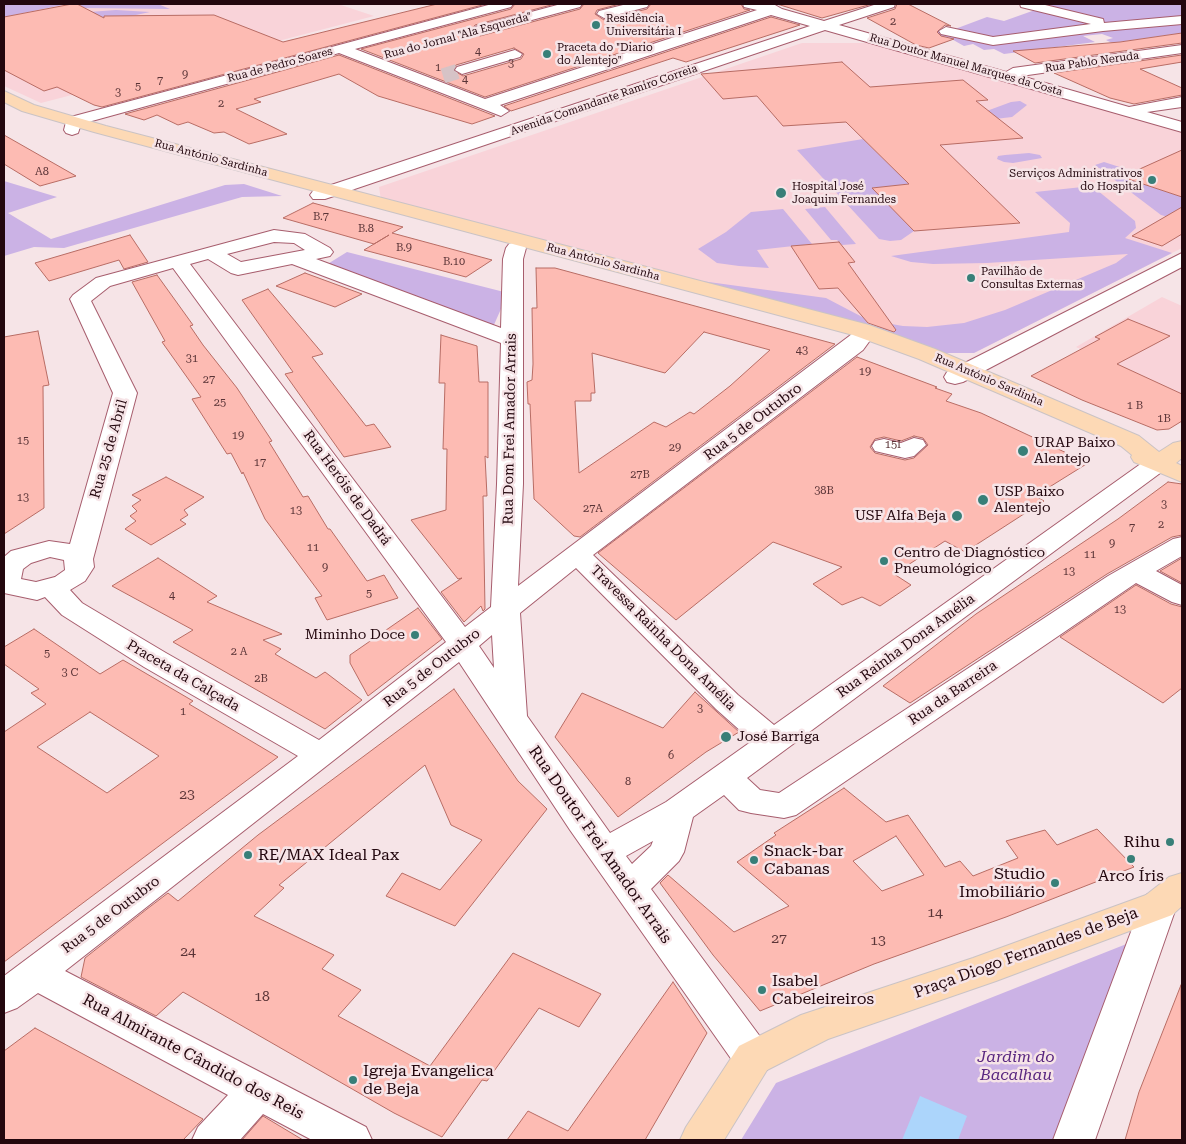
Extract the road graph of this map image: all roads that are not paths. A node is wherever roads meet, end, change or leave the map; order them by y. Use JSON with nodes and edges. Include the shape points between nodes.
{"nodes":[{"id":1,"x":470,"y":4,"type":"edge"},
{"id":2,"x":506,"y":4,"type":"edge"},
{"id":3,"x":575,"y":4,"type":"edge"},
{"id":4,"x":642,"y":4,"type":"edge"},
{"id":5,"x":750,"y":4,"type":"edge"},
{"id":6,"x":792,"y":4,"type":"edge"},
{"id":7,"x":889,"y":4,"type":"edge"},
{"id":8,"x":1026,"y":4,"type":"edge"},
{"id":9,"x":1052,"y":8,"type":"edge"},
{"id":10,"x":488,"y":9,"type":"junction"},
{"id":11,"x":771,"y":10,"type":"junction"},
{"id":12,"x":604,"y":14,"type":"dead end"},
{"id":13,"x":1182,"y":20,"type":"edge"},
{"id":14,"x":678,"y":26,"type":"dead end"},
{"id":15,"x":826,"y":26,"type":"junction"},
{"id":16,"x":1114,"y":26,"type":"junction"},
{"id":17,"x":946,"y":31,"type":"dead end"},
{"id":18,"x":466,"y":34,"type":"dead end"},
{"id":19,"x":987,"y":40,"type":"junction"},
{"id":20,"x":341,"y":48,"type":"junction"},
{"id":21,"x":1182,"y":49,"type":"edge"},
{"id":22,"x":395,"y":53,"type":"dead end"},
{"id":23,"x":515,"y":54,"type":"dead end"},
{"id":24,"x":370,"y":60,"type":"junction"},
{"id":25,"x":462,"y":70,"type":"tunnel mouth"},
{"id":26,"x":1001,"y":74,"type":"junction"},
{"id":27,"x":444,"y":76,"type":"tunnel mouth"},
{"id":28,"x":425,"y":81,"type":"junction"},
{"id":29,"x":4,"y":96,"type":"edge"},
{"id":30,"x":1182,"y":102,"type":"edge"},
{"id":31,"x":484,"y":104,"type":"junction"},
{"id":32,"x":1128,"y":110,"type":"junction"},
{"id":33,"x":533,"y":124,"type":"junction"},
{"id":34,"x":72,"y":126,"type":"junction"},
{"id":35,"x":1182,"y":127,"type":"edge"},
{"id":36,"x":325,"y":193,"type":"junction"},
{"id":37,"x":516,"y":248,"type":"junction"},
{"id":38,"x":212,"y":253,"type":"junction"},
{"id":39,"x":294,"y":258,"type":"junction"},
{"id":40,"x":1182,"y":259,"type":"edge"},
{"id":41,"x":178,"y":260,"type":"junction"},
{"id":42,"x":511,"y":339,"type":"junction"},
{"id":43,"x":860,"y":339,"type":"junction"},
{"id":44,"x":961,"y":374,"type":"junction"},
{"id":45,"x":914,"y":445,"type":"dead end"},
{"id":46,"x":884,"y":446,"type":"dead end"},
{"id":47,"x":1182,"y":448,"type":"edge"},
{"id":48,"x":1170,"y":469,"type":"edge"},
{"id":49,"x":92,"y":510,"type":"junction"},
{"id":50,"x":1182,"y":545,"type":"edge"},
{"id":51,"x":577,"y":554,"type":"junction"},
{"id":52,"x":79,"y":559,"type":"junction"},
{"id":53,"x":17,"y":561,"type":"edge"},
{"id":54,"x":1136,"y":572,"type":"junction"},
{"id":55,"x":26,"y":590,"type":"edge"},
{"id":56,"x":1182,"y":596,"type":"edge"},
{"id":57,"x":505,"y":610,"type":"junction"},
{"id":58,"x":463,"y":646,"type":"junction"},
{"id":59,"x":512,"y":718,"type":"junction"},
{"id":60,"x":773,"y":742,"type":"junction"},
{"id":61,"x":321,"y":755,"type":"junction"},
{"id":62,"x":725,"y":777,"type":"junction"},
{"id":63,"x":678,"y":811,"type":"junction"},
{"id":64,"x":605,"y":852,"type":"junction"},
{"id":65,"x":630,"y":888,"type":"junction"},
{"id":66,"x":1171,"y":896,"type":"edge"},
{"id":67,"x":35,"y":973,"type":"junction"},
{"id":68,"x":4,"y":997,"type":"edge"},
{"id":69,"x":753,"y":1058,"type":"junction"},
{"id":70,"x":258,"y":1091,"type":"junction"},
{"id":71,"x":213,"y":1140,"type":"edge"},
{"id":72,"x":351,"y":1140,"type":"edge"},
{"id":73,"x":701,"y":1140,"type":"edge"},
{"id":74,"x":1074,"y":1140,"type":"edge"}],
"edges":[{"from":1,"to":10,"type":"street"},
{"from":2,"to":10,"type":"street","name":"Rua de Pedro Soares"},
{"from":3,"to":18,"type":"street","name":"Rua do Jornal \"Ala Esquerda\""},
{"from":4,"to":12,"type":"street"},
{"from":5,"to":11,"type":"street","name":"Rua Doutor Manuel Marques da Costa"},
{"from":5,"to":14,"type":"street"},
{"from":6,"to":11,"type":"street"},
{"from":7,"to":15,"type":"street","name":"Avenida Comandante Ramiro Correia"},
{"from":8,"to":9,"type":"street"},
{"from":9,"to":16,"type":"street"},
{"from":9,"to":19,"type":"street"},
{"from":10,"to":20,"type":"street","name":"Rua de Pedro Soares"},
{"from":11,"to":15,"type":"street","name":"Rua Doutor Manuel Marques da Costa"},
{"from":11,"to":31,"type":"street"},
{"from":13,"to":16,"type":"street"},
{"from":15,"to":26,"type":"street","name":"Rua Doutor Manuel Marques da Costa"},
{"from":15,"to":33,"type":"street","name":"Avenida Comandante Ramiro Correia"},
{"from":16,"to":19,"type":"street"},
{"from":17,"to":19,"type":"street"},
{"from":20,"to":24,"type":"street"},
{"from":20,"to":34,"type":"street","name":"Rua de Pedro Soares"},
{"from":21,"to":26,"type":"street","name":"Rua Pablo Neruda"},
{"from":22,"to":24,"type":"street","name":"Rua do Jornal \"Ala Esquerda\""},
{"from":23,"to":25,"type":"street"},
{"from":24,"to":28,"type":"street"},
{"from":26,"to":32,"type":"street","name":"Rua Doutor Manuel Marques da Costa"},
{"from":27,"to":28,"type":"street"},
{"from":28,"to":31,"type":"street"},
{"from":29,"to":34,"type":"main road","name":"Rua António Sardinha","via":[[38,116]]},
{"from":30,"to":32,"type":"street"},
{"from":31,"to":33,"type":"street"},
{"from":32,"to":35,"type":"street","name":"Rua Doutor Manuel Marques da Costa"},
{"from":33,"to":36,"type":"street","name":"Avenida Comandante Ramiro Correia"},
{"from":34,"to":36,"type":"main road","name":"Rua António Sardinha"},
{"from":36,"to":37,"type":"main road","name":"Rua António Sardinha"},
{"from":36,"to":44,"type":"main road","name":"Rua António Sardinha","via":[[861,330],[900,343]]},
{"from":37,"to":42,"type":"street","name":"Rua Dom Frei Amador Arrais"},
{"from":37,"to":43,"type":"main road","name":"Rua António Sardinha"},
{"from":38,"to":39,"type":"street","name":"Rua 25 de Abril","via":[[238,269]]},
{"from":38,"to":39,"type":"street","name":"Rua 25 de Abril","via":[[274,236],[298,238],[323,252]]},
{"from":38,"to":41,"type":"street","name":"Rua 25 de Abril"},
{"from":39,"to":42,"type":"street"},
{"from":40,"to":44,"type":"street"},
{"from":41,"to":49,"type":"street","name":"Rua 25 de Abril","via":[[103,282],[80,299],[125,394]]},
{"from":41,"to":58,"type":"street","name":"Rua Heróis de Dadrá"},
{"from":42,"to":57,"type":"street","name":"Rua Dom Frei Amador Arrais"},
{"from":43,"to":44,"type":"main road","name":"Rua António Sardinha"},
{"from":43,"to":51,"type":"street","name":"Rua 5 de Outubro"},
{"from":44,"to":48,"type":"main road","name":"Rua António Sardinha"},
{"from":45,"to":46,"type":"street","via":[[905,451]]},
{"from":47,"to":48,"type":"main road"},
{"from":48,"to":60,"type":"street","name":"Rua Rainha Dona Amélia"},
{"from":49,"to":52,"type":"street","name":"Rua 25 de Abril"},
{"from":49,"to":53,"type":"street","name":"Rua 25 de Abril"},
{"from":50,"to":54,"type":"street","name":"Rua da Barreira"},
{"from":51,"to":57,"type":"street","name":"Rua 5 de Outubro"},
{"from":51,"to":60,"type":"street","name":"Travessa Rainha Dona Amélia","via":[[727,702]]},
{"from":52,"to":53,"type":"street","via":[[62,549]]},
{"from":52,"to":55,"type":"street","via":[[80,567],[65,583]]},
{"from":53,"to":55,"type":"street","name":"Praceta da Calçada","via":[[7,572],[7,580],[13,587]]},
{"from":54,"to":56,"type":"street"},
{"from":54,"to":62,"type":"street","name":"Rua da Barreira","via":[[784,806],[751,801]]},
{"from":55,"to":61,"type":"street","name":"Praceta da Calçada","via":[[80,614]]},
{"from":57,"to":58,"type":"street","name":"Rua 5 de Outubro"},
{"from":57,"to":59,"type":"street"},
{"from":58,"to":59,"type":"street","name":"Rua Heróis de Dadrá"},
{"from":58,"to":61,"type":"street","name":"Rua 5 de Outubro"},
{"from":59,"to":64,"type":"street","name":"Rua Doutor Frei Amador Arrais"},
{"from":60,"to":62,"type":"street","name":"Rua Rainha Dona Amélia"},
{"from":61,"to":67,"type":"street","name":"Rua 5 de Outubro"},
{"from":62,"to":63,"type":"street","name":"Rua Rainha Dona Amélia"},
{"from":63,"to":64,"type":"street","name":"Rua Rainha Dona Amélia"},
{"from":63,"to":65,"type":"street","via":[[667,852]]},
{"from":64,"to":65,"type":"street","name":"Rua Doutor Frei Amador Arrais"},
{"from":65,"to":69,"type":"street","name":"Rua Doutor Frei Amador Arrais"},
{"from":66,"to":69,"type":"main road","name":"Praça Diogo Fernandes de Beja","via":[[983,970],[815,1027]]},
{"from":66,"to":74,"type":"street","name":"Praça Diogo Fernandes de Beja"},
{"from":67,"to":68,"type":"street","name":"Rua 5 de Outubro"},
{"from":67,"to":70,"type":"street","name":"Rua Almirante Cândido dos Reis"},
{"from":69,"to":73,"type":"main road"},
{"from":70,"to":71,"type":"street"},
{"from":70,"to":72,"type":"street","name":"Rua Almirante Cândido dos Reis"}]}
